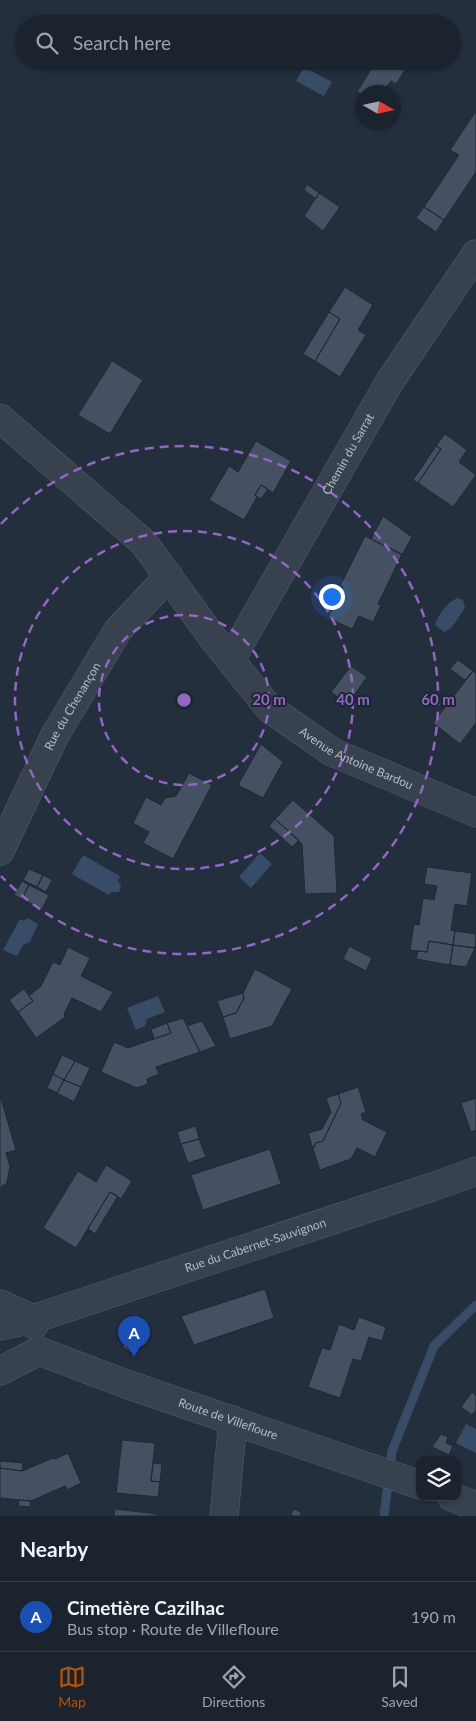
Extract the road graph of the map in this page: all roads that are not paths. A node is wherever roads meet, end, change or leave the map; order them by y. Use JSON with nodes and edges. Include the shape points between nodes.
{"nodes":[{"id":1,"x":476,"y":254,"type":"edge"},
{"id":2,"x":0,"y":418,"type":"edge"},
{"id":3,"x":169,"y":576,"type":"junction"},
{"id":4,"x":231,"y":659,"type":"junction"},
{"id":5,"x":476,"y":813,"type":"edge"},
{"id":6,"x":0,"y":851,"type":"edge"},
{"id":7,"x":476,"y":1171,"type":"edge"},
{"id":8,"x":0,"y":1304,"type":"edge"},
{"id":9,"x":33,"y":1319,"type":"junction"},
{"id":10,"x":0,"y":1326,"type":"edge"},
{"id":11,"x":39,"y":1351,"type":"junction"},
{"id":12,"x":0,"y":1371,"type":"edge"},
{"id":13,"x":233,"y":1420,"type":"junction"},
{"id":14,"x":416,"y":1484,"type":"edge"},
{"id":15,"x":461,"y":1500,"type":"edge"},
{"id":16,"x":476,"y":1506,"type":"edge"},
{"id":17,"x":224,"y":1516,"type":"edge"}],
"edges":[{"from":1,"to":4,"type":"street","name":"Chemin du Sarrat","via":[[390,381]]},
{"from":2,"to":3,"type":"street","name":"Avenue Antoine Bardou","via":[[144,543]]},
{"from":3,"to":4,"type":"street","name":"Avenue Antoine Bardou"},
{"from":3,"to":6,"type":"street","name":"Rue du Chenançon","via":[[118,630],[55,735]]},
{"from":4,"to":5,"type":"street","name":"Avenue Antoine Bardou","via":[[269,708],[332,752]]},
{"from":7,"to":9,"type":"street","name":"Rue du Cabernet-Sauvignon"},
{"from":8,"to":9,"type":"street"},
{"from":9,"to":10,"type":"street","name":"Rue du Cabernet-Sauvignon"},
{"from":9,"to":11,"type":"street"},
{"from":11,"to":12,"type":"street"},
{"from":11,"to":13,"type":"street","name":"Route de Villefloure"},
{"from":13,"to":14,"type":"street","name":"Route de Villefloure"},
{"from":13,"to":17,"type":"street"},
{"from":15,"to":16,"type":"street"}]}
